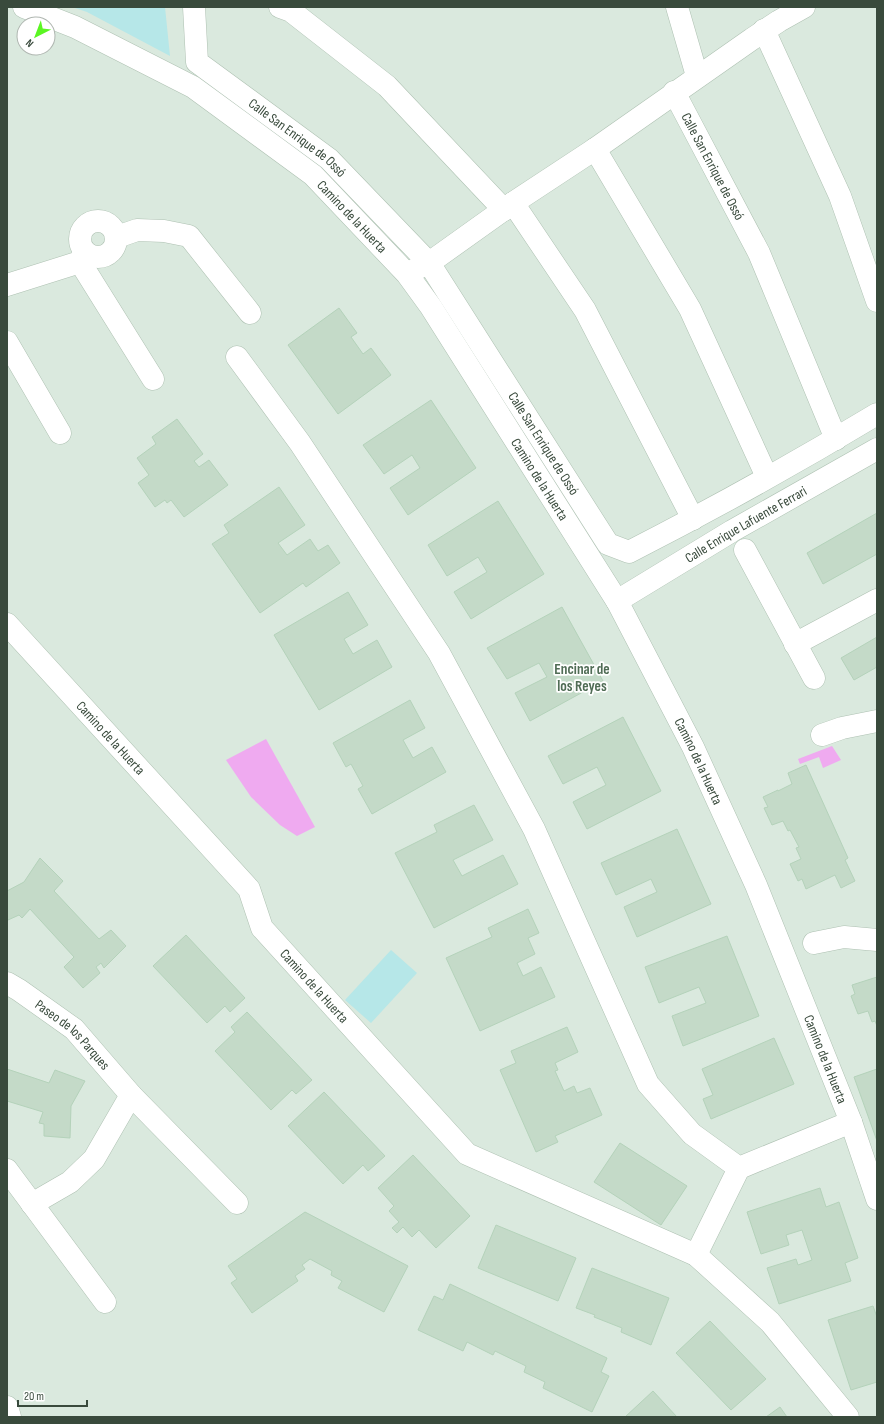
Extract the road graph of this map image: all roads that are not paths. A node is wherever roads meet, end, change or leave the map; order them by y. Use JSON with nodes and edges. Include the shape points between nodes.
{"nodes":[{"id":1,"x":24,"y":7,"type":"edge"},
{"id":2,"x":194,"y":7,"type":"edge"},
{"id":3,"x":280,"y":7,"type":"edge"},
{"id":4,"x":677,"y":7,"type":"edge"},
{"id":5,"x":804,"y":7,"type":"edge"},
{"id":6,"x":772,"y":19,"type":"edge"},
{"id":7,"x":697,"y":76,"type":"junction"},
{"id":8,"x":674,"y":92,"type":"junction"},
{"id":9,"x":595,"y":149,"type":"junction"},
{"id":10,"x":509,"y":207,"type":"junction"},
{"id":11,"x":117,"y":237,"type":"junction"},
{"id":12,"x":82,"y":256,"type":"junction"},
{"id":13,"x":429,"y":263,"type":"junction"},
{"id":14,"x":407,"y":274,"type":"junction"},
{"id":15,"x":7,"y":285,"type":"edge"},
{"id":16,"x":877,"y":301,"type":"edge"},
{"id":17,"x":250,"y":313,"type":"dead end"},
{"id":18,"x":7,"y":342,"type":"edge"},
{"id":19,"x":237,"y":357,"type":"dead end"},
{"id":20,"x":153,"y":379,"type":"dead end"},
{"id":21,"x":877,"y":414,"type":"edge"},
{"id":22,"x":60,"y":433,"type":"dead end"},
{"id":23,"x":836,"y":439,"type":"junction"},
{"id":24,"x":877,"y":449,"type":"edge"},
{"id":25,"x":768,"y":477,"type":"junction"},
{"id":26,"x":693,"y":519,"type":"junction"},
{"id":27,"x":744,"y":550,"type":"dead end"},
{"id":28,"x":877,"y":600,"type":"edge"},
{"id":29,"x":616,"y":601,"type":"junction"},
{"id":30,"x":7,"y":624,"type":"edge"},
{"id":31,"x":795,"y":644,"type":"junction"},
{"id":32,"x":814,"y":678,"type":"dead end"},
{"id":33,"x":877,"y":721,"type":"edge"},
{"id":34,"x":822,"y":735,"type":"dead end"},
{"id":35,"x":877,"y":940,"type":"edge"},
{"id":36,"x":814,"y":943,"type":"dead end"},
{"id":37,"x":7,"y":984,"type":"edge"},
{"id":38,"x":132,"y":1095,"type":"junction"},
{"id":39,"x":851,"y":1122,"type":"junction"},
{"id":40,"x":739,"y":1168,"type":"junction"},
{"id":41,"x":7,"y":1170,"type":"edge"},
{"id":42,"x":877,"y":1195,"type":"edge"},
{"id":43,"x":238,"y":1203,"type":"dead end"},
{"id":44,"x":32,"y":1204,"type":"junction"},
{"id":45,"x":696,"y":1255,"type":"junction"},
{"id":46,"x":105,"y":1302,"type":"dead end"},
{"id":47,"x":7,"y":1407,"type":"edge"},
{"id":48,"x":10,"y":1417,"type":"edge"},
{"id":49,"x":848,"y":1417,"type":"edge"}],
"edges":[{"from":1,"to":14,"type":"street","name":"Camino de la Huerta","via":[[75,27],[193,87],[313,175]]},
{"from":2,"to":13,"type":"street","name":"Calle San Enrique de Ossó","via":[[197,62],[329,159]]},
{"from":3,"to":10,"type":"street","via":[[291,12],[387,86]]},
{"from":4,"to":7,"type":"street"},
{"from":5,"to":6,"type":"street"},
{"from":6,"to":7,"type":"street"},
{"from":6,"to":16,"type":"street"},
{"from":7,"to":8,"type":"street"},
{"from":8,"to":9,"type":"street"},
{"from":8,"to":23,"type":"street","name":"Calle San Enrique de Ossó","via":[[759,253]]},
{"from":9,"to":10,"type":"street"},
{"from":9,"to":25,"type":"street","via":[[690,309]]},
{"from":10,"to":13,"type":"street"},
{"from":10,"to":26,"type":"street","via":[[585,310]]},
{"from":11,"to":12,"type":"street","via":[[113,250],[107,255]]},
{"from":11,"to":12,"type":"street","via":[[110,224],[96,220],[90,222],[80,233]]},
{"from":11,"to":17,"type":"street","via":[[137,230],[164,231],[189,236]]},
{"from":12,"to":15,"type":"street"},
{"from":12,"to":20,"type":"street"},
{"from":13,"to":14,"type":"street"},
{"from":13,"to":26,"type":"street","name":"Calle San Enrique de Ossó","via":[[608,544],[629,552]]},
{"from":14,"to":29,"type":"street","name":"Camino de la Huerta","via":[[431,307]]},
{"from":18,"to":22,"type":"street"},
{"from":19,"to":40,"type":"street","via":[[300,443],[439,653],[534,828],[648,1084],[692,1134]]},
{"from":21,"to":23,"type":"street","name":"Calle San Enrique de Ossó"},
{"from":23,"to":25,"type":"street","name":"Calle San Enrique de Ossó"},
{"from":24,"to":29,"type":"street","name":"Calle Enrique Lafuente Ferrari","via":[[732,531]]},
{"from":25,"to":26,"type":"street","name":"Calle San Enrique de Ossó"},
{"from":27,"to":31,"type":"street","name":"Calle Enrique Lafuente Ferrari"},
{"from":28,"to":31,"type":"street"},
{"from":29,"to":39,"type":"street","name":"Camino de la Huerta","via":[[693,747],[756,885]]},
{"from":30,"to":45,"type":"street","name":"Camino de la Huerta","via":[[250,889],[262,928],[467,1154]]},
{"from":31,"to":32,"type":"street","name":"Calle Enrique Lafuente Ferrari"},
{"from":33,"to":34,"type":"street"},
{"from":35,"to":36,"type":"street","via":[[844,937]]},
{"from":37,"to":38,"type":"street","name":"Paseo de los Parques","via":[[74,1029]]},
{"from":38,"to":43,"type":"street","name":"Paseo de los Parques"},
{"from":38,"to":44,"type":"street","via":[[94,1159],[70,1182]]},
{"from":39,"to":40,"type":"street","name":"Camino de la Huerta"},
{"from":39,"to":42,"type":"street","name":"Camino de la Huerta"},
{"from":40,"to":45,"type":"street"},
{"from":41,"to":44,"type":"street"},
{"from":44,"to":46,"type":"street"},
{"from":45,"to":49,"type":"street","name":"Camino de la Huerta","via":[[770,1322]]},
{"from":47,"to":48,"type":"street"}]}
